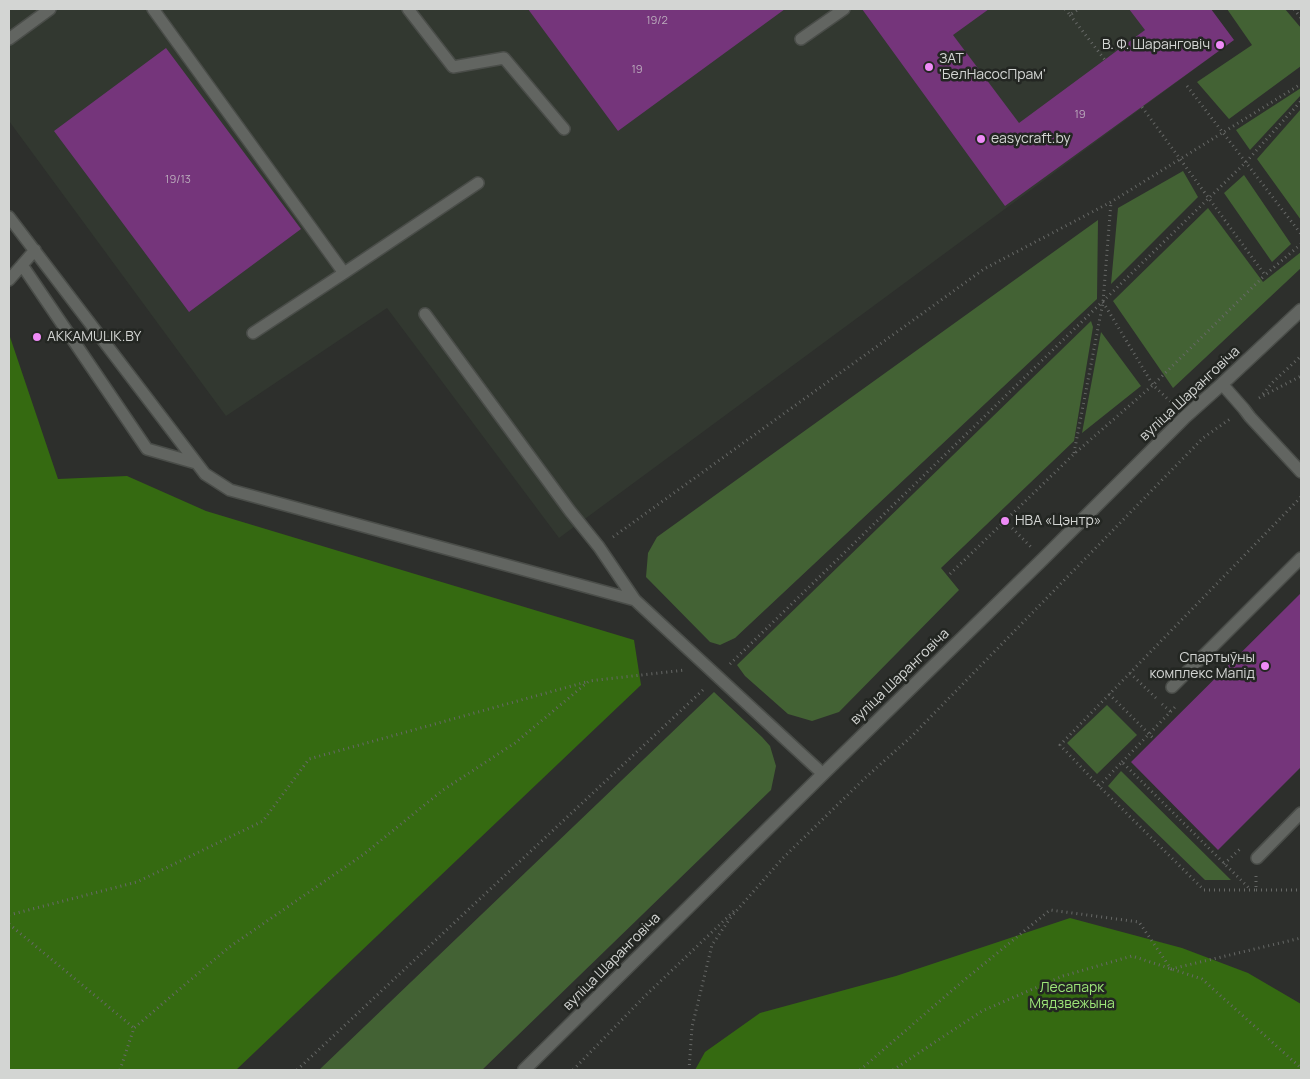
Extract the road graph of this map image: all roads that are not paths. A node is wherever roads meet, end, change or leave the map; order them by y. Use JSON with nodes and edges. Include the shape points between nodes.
{"nodes":[{"id":1,"x":50,"y":9,"type":"edge"},
{"id":2,"x":153,"y":9,"type":"edge"},
{"id":3,"x":408,"y":9,"type":"edge"},
{"id":4,"x":844,"y":9,"type":"edge"},
{"id":5,"x":9,"y":39,"type":"edge"},
{"id":6,"x":801,"y":39,"type":"dead end"},
{"id":7,"x":564,"y":129,"type":"dead end"},
{"id":8,"x":478,"y":183,"type":"dead end"},
{"id":9,"x":9,"y":216,"type":"edge"},
{"id":10,"x":35,"y":250,"type":"junction"},
{"id":11,"x":22,"y":265,"type":"junction"},
{"id":12,"x":344,"y":273,"type":"junction"},
{"id":13,"x":9,"y":280,"type":"edge"},
{"id":14,"x":1301,"y":310,"type":"edge"},
{"id":15,"x":425,"y":314,"type":"dead end"},
{"id":16,"x":253,"y":333,"type":"dead end"},
{"id":17,"x":1222,"y":384,"type":"junction"},
{"id":18,"x":196,"y":463,"type":"junction"},
{"id":19,"x":1301,"y":472,"type":"edge"},
{"id":20,"x":1301,"y":558,"type":"edge"},
{"id":21,"x":635,"y":600,"type":"junction"},
{"id":22,"x":1172,"y":687,"type":"dead end"},
{"id":23,"x":823,"y":774,"type":"junction"},
{"id":24,"x":1301,"y":813,"type":"edge"},
{"id":25,"x":1257,"y":858,"type":"road end"},
{"id":26,"x":524,"y":1070,"type":"edge"}],
"edges":[{"from":1,"to":5,"type":"lane"},
{"from":2,"to":12,"type":"lane"},
{"from":3,"to":7,"type":"lane","via":[[453,67],[504,58]]},
{"from":4,"to":6,"type":"lane"},
{"from":8,"to":12,"type":"lane"},
{"from":9,"to":10,"type":"lane"},
{"from":10,"to":11,"type":"lane"},
{"from":10,"to":18,"type":"lane"},
{"from":11,"to":13,"type":"lane"},
{"from":11,"to":18,"type":"lane","via":[[147,449]]},
{"from":12,"to":16,"type":"lane"},
{"from":14,"to":17,"type":"main road","name":"вуліца Шаранговіча"},
{"from":15,"to":21,"type":"lane"},
{"from":17,"to":19,"type":"lane"},
{"from":17,"to":23,"type":"main road","name":"вуліца Шаранговіча"},
{"from":18,"to":21,"type":"lane","via":[[205,474],[230,490]]},
{"from":20,"to":22,"type":"lane"},
{"from":21,"to":23,"type":"lane"},
{"from":23,"to":26,"type":"main road","name":"вуліца Шаранговіча"},
{"from":24,"to":25,"type":"lane"}]}
